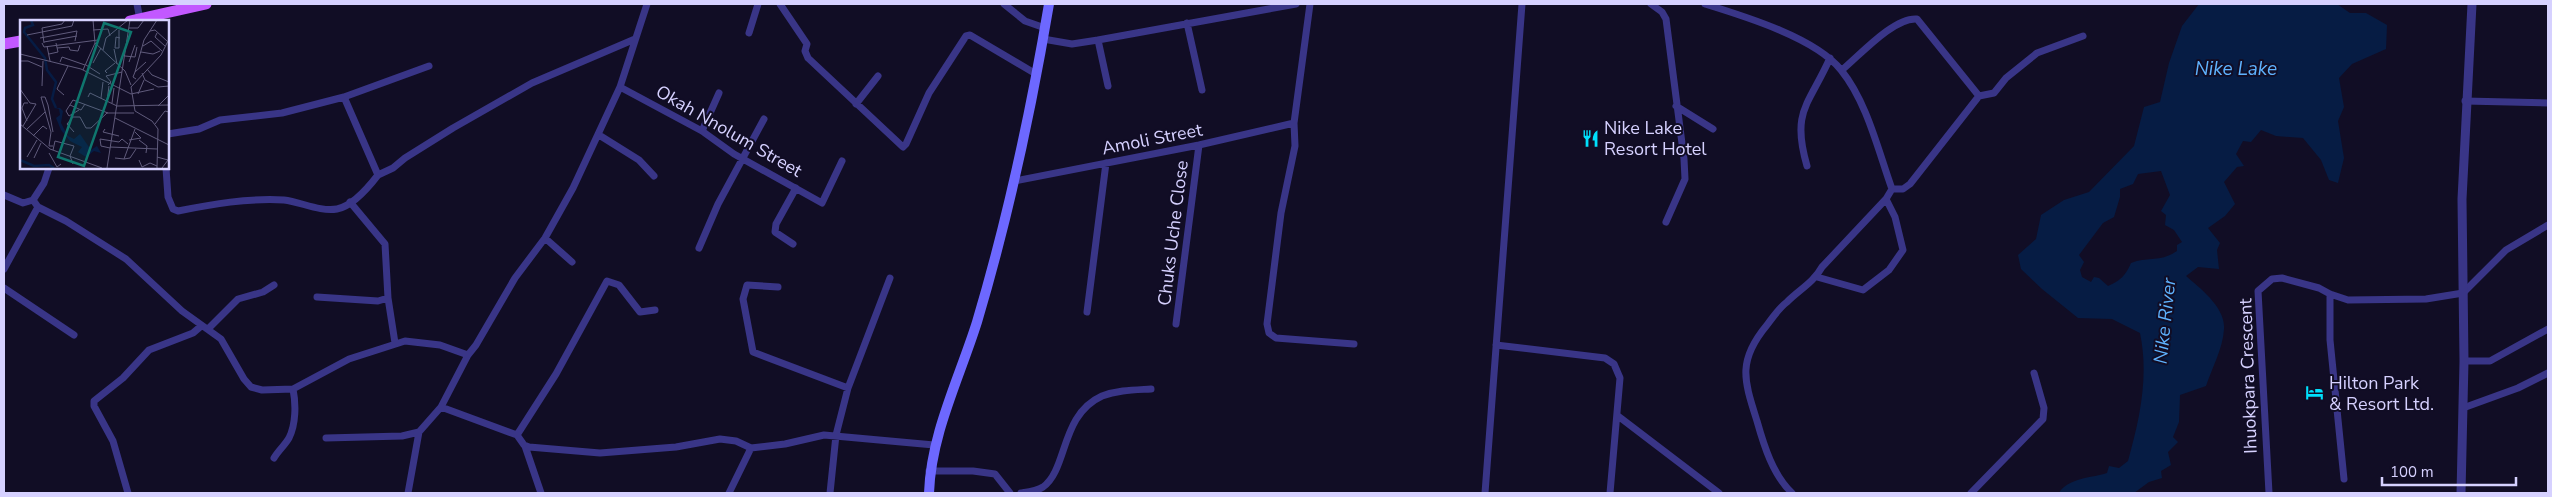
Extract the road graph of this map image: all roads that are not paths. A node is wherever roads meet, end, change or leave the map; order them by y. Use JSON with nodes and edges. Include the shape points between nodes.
{"nodes":[{"id":1,"x":137,"y":4,"type":"edge"},
{"id":2,"x":206,"y":4,"type":"edge"},
{"id":3,"x":647,"y":4,"type":"edge"},
{"id":4,"x":758,"y":4,"type":"edge"},
{"id":5,"x":780,"y":4,"type":"edge"},
{"id":6,"x":1004,"y":4,"type":"edge"},
{"id":7,"x":1049,"y":4,"type":"edge"},
{"id":8,"x":1296,"y":4,"type":"edge"},
{"id":9,"x":1310,"y":4,"type":"edge"},
{"id":10,"x":1522,"y":4,"type":"edge"},
{"id":11,"x":1651,"y":4,"type":"edge"},
{"id":12,"x":1706,"y":4,"type":"edge"},
{"id":13,"x":2472,"y":4,"type":"edge"},
{"id":14,"x":135,"y":20,"type":"edge"},
{"id":15,"x":1187,"y":23,"type":"junction"},
{"id":16,"x":1045,"y":28,"type":"junction"},
{"id":17,"x":749,"y":33,"type":"dead end"},
{"id":18,"x":2083,"y":36,"type":"dead end"},
{"id":19,"x":635,"y":39,"type":"junction"},
{"id":20,"x":1044,"y":39,"type":"junction"},
{"id":21,"x":1098,"y":40,"type":"junction"},
{"id":22,"x":20,"y":41,"type":"edge"},
{"id":23,"x":4,"y":44,"type":"edge"},
{"id":24,"x":1830,"y":58,"type":"junction"},
{"id":25,"x":429,"y":66,"type":"dead end"},
{"id":26,"x":1842,"y":70,"type":"junction"},
{"id":27,"x":1036,"y":74,"type":"junction"},
{"id":28,"x":878,"y":76,"type":"dead end"},
{"id":29,"x":1108,"y":86,"type":"dead end"},
{"id":30,"x":620,"y":87,"type":"junction"},
{"id":31,"x":1202,"y":90,"type":"dead end"},
{"id":32,"x":720,"y":93,"type":"dead end"},
{"id":33,"x":344,"y":96,"type":"junction"},
{"id":34,"x":1979,"y":96,"type":"junction"},
{"id":35,"x":2465,"y":101,"type":"junction"},
{"id":36,"x":856,"y":104,"type":"junction"},
{"id":37,"x":2548,"y":104,"type":"edge"},
{"id":38,"x":1676,"y":106,"type":"junction"},
{"id":39,"x":764,"y":119,"type":"dead end"},
{"id":40,"x":1294,"y":123,"type":"junction"},
{"id":41,"x":1713,"y":129,"type":"dead end"},
{"id":42,"x":702,"y":131,"type":"junction"},
{"id":43,"x":169,"y":134,"type":"edge"},
{"id":44,"x":599,"y":135,"type":"junction"},
{"id":45,"x":1199,"y":145,"type":"junction"},
{"id":46,"x":744,"y":159,"type":"junction"},
{"id":47,"x":842,"y":161,"type":"dead end"},
{"id":48,"x":1106,"y":163,"type":"junction"},
{"id":49,"x":1807,"y":166,"type":"dead end"},
{"id":50,"x":49,"y":169,"type":"edge"},
{"id":51,"x":166,"y":169,"type":"edge"},
{"id":52,"x":378,"y":175,"type":"junction"},
{"id":53,"x":654,"y":176,"type":"dead end"},
{"id":54,"x":1015,"y":181,"type":"junction"},
{"id":55,"x":796,"y":188,"type":"junction"},
{"id":56,"x":1892,"y":189,"type":"junction"},
{"id":57,"x":4,"y":195,"type":"edge"},
{"id":58,"x":1886,"y":199,"type":"junction"},
{"id":59,"x":350,"y":202,"type":"junction"},
{"id":60,"x":35,"y":204,"type":"junction"},
{"id":61,"x":1666,"y":222,"type":"dead end"},
{"id":62,"x":2548,"y":225,"type":"edge"},
{"id":63,"x":545,"y":238,"type":"junction"},
{"id":64,"x":793,"y":244,"type":"dead end"},
{"id":65,"x":699,"y":248,"type":"dead end"},
{"id":66,"x":572,"y":262,"type":"dead end"},
{"id":67,"x":4,"y":269,"type":"edge"},
{"id":68,"x":1817,"y":277,"type":"junction"},
{"id":69,"x":890,"y":278,"type":"dead end"},
{"id":70,"x":274,"y":285,"type":"dead end"},
{"id":71,"x":778,"y":287,"type":"dead end"},
{"id":72,"x":4,"y":288,"type":"edge"},
{"id":73,"x":2463,"y":293,"type":"junction"},
{"id":74,"x":2330,"y":294,"type":"junction"},
{"id":75,"x":317,"y":297,"type":"dead end"},
{"id":76,"x":388,"y":298,"type":"junction"},
{"id":77,"x":656,"y":310,"type":"dead end"},
{"id":78,"x":1087,"y":312,"type":"dead end"},
{"id":79,"x":1176,"y":324,"type":"dead end"},
{"id":80,"x":200,"y":326,"type":"junction"},
{"id":81,"x":208,"y":329,"type":"junction"},
{"id":82,"x":2548,"y":329,"type":"edge"},
{"id":83,"x":74,"y":335,"type":"dead end"},
{"id":84,"x":395,"y":343,"type":"junction"},
{"id":85,"x":1354,"y":344,"type":"dead end"},
{"id":86,"x":1496,"y":345,"type":"junction"},
{"id":87,"x":468,"y":355,"type":"junction"},
{"id":88,"x":2464,"y":361,"type":"junction"},
{"id":89,"x":2034,"y":373,"type":"dead end"},
{"id":90,"x":2548,"y":374,"type":"edge"},
{"id":91,"x":848,"y":388,"type":"junction"},
{"id":92,"x":1151,"y":388,"type":"dead end"},
{"id":93,"x":293,"y":389,"type":"junction"},
{"id":94,"x":441,"y":407,"type":"junction"},
{"id":95,"x":2462,"y":408,"type":"junction"},
{"id":96,"x":1618,"y":416,"type":"junction"},
{"id":97,"x":419,"y":432,"type":"junction"},
{"id":98,"x":517,"y":435,"type":"junction"},
{"id":99,"x":836,"y":435,"type":"junction"},
{"id":100,"x":326,"y":438,"type":"dead end"},
{"id":101,"x":934,"y":445,"type":"junction"},
{"id":102,"x":526,"y":446,"type":"junction"},
{"id":103,"x":751,"y":448,"type":"junction"},
{"id":104,"x":274,"y":458,"type":"dead end"},
{"id":105,"x":929,"y":471,"type":"junction"},
{"id":106,"x":2344,"y":479,"type":"dead end"},
{"id":107,"x":128,"y":493,"type":"edge"},
{"id":108,"x":408,"y":493,"type":"edge"},
{"id":109,"x":541,"y":493,"type":"edge"},
{"id":110,"x":729,"y":493,"type":"edge"},
{"id":111,"x":830,"y":493,"type":"edge"},
{"id":112,"x":929,"y":493,"type":"edge"},
{"id":113,"x":1010,"y":493,"type":"edge"},
{"id":114,"x":1021,"y":493,"type":"edge"},
{"id":115,"x":1485,"y":493,"type":"edge"},
{"id":116,"x":1610,"y":493,"type":"edge"},
{"id":117,"x":1719,"y":493,"type":"edge"},
{"id":118,"x":1792,"y":493,"type":"edge"},
{"id":119,"x":1971,"y":493,"type":"edge"},
{"id":120,"x":2269,"y":493,"type":"edge"},
{"id":121,"x":2461,"y":493,"type":"edge"}],
"edges":[{"from":1,"to":14,"type":"street"},
{"from":2,"to":14,"type":"main road"},
{"from":3,"to":19,"type":"street"},
{"from":4,"to":17,"type":"street"},
{"from":5,"to":36,"type":"street","via":[[807,44],[808,58]]},
{"from":6,"to":16,"type":"street","via":[[1025,21]]},
{"from":7,"to":16,"type":"main road"},
{"from":8,"to":15,"type":"street"},
{"from":9,"to":40,"type":"street"},
{"from":10,"to":86,"type":"street"},
{"from":11,"to":38,"type":"street","via":[[1666,19]]},
{"from":12,"to":24,"type":"street","via":[[1796,38]]},
{"from":13,"to":35,"type":"street"},
{"from":15,"to":21,"type":"street"},
{"from":15,"to":31,"type":"street"},
{"from":16,"to":20,"type":"main road"},
{"from":18,"to":34,"type":"street","via":[[2037,53],[2006,78],[1994,93]]},
{"from":19,"to":30,"type":"street"},
{"from":19,"to":52,"type":"street","via":[[532,83]]},
{"from":20,"to":21,"type":"street","via":[[1072,44]]},
{"from":20,"to":27,"type":"main road"},
{"from":21,"to":29,"type":"street"},
{"from":22,"to":23,"type":"main road"},
{"from":24,"to":26,"type":"street"},
{"from":24,"to":49,"type":"street","via":[[1800,121]]},
{"from":25,"to":33,"type":"street"},
{"from":26,"to":34,"type":"street","via":[[1896,24],[1908,18],[1917,19]]},
{"from":26,"to":56,"type":"street","via":[[1862,106]]},
{"from":27,"to":36,"type":"street","via":[[970,35],[966,36],[929,93],[903,147]]},
{"from":27,"to":54,"type":"main road"},
{"from":28,"to":36,"type":"street"},
{"from":30,"to":42,"type":"street","name":"Okah Nnolum Street"},
{"from":30,"to":44,"type":"street"},
{"from":32,"to":42,"type":"street"},
{"from":33,"to":43,"type":"street","via":[[282,113],[220,120],[198,129]]},
{"from":33,"to":52,"type":"street"},
{"from":34,"to":56,"type":"street","via":[[1910,184],[1903,189]]},
{"from":35,"to":37,"type":"street"},
{"from":35,"to":73,"type":"street"},
{"from":38,"to":41,"type":"street"},
{"from":38,"to":61,"type":"street","via":[[1685,179]]},
{"from":39,"to":46,"type":"street"},
{"from":40,"to":45,"type":"street","name":"Amoli Street"},
{"from":40,"to":85,"type":"street","via":[[1295,146],[1281,213],[1267,324],[1269,333],[1276,338]]},
{"from":42,"to":46,"type":"street","name":"Okah Nnolum Street"},
{"from":44,"to":53,"type":"street","via":[[639,160]]},
{"from":44,"to":63,"type":"street"},
{"from":45,"to":48,"type":"street","name":"Amoli Street"},
{"from":45,"to":79,"type":"street","name":"Chuks Uche Close"},
{"from":46,"to":55,"type":"street","name":"Okah Nnolum Street"},
{"from":46,"to":65,"type":"street","via":[[718,204]]},
{"from":47,"to":55,"type":"street","name":"Okah Nnolum Street","via":[[822,203]]},
{"from":48,"to":54,"type":"street","name":"Amoli Street"},
{"from":48,"to":78,"type":"street"},
{"from":50,"to":60,"type":"street"},
{"from":51,"to":59,"type":"street","via":[[168,197],[173,209],[178,211],[219,202],[260,199],[292,201],[327,209],[338,209]]},
{"from":52,"to":59,"type":"street"},
{"from":54,"to":101,"type":"main road","via":[[977,322]]},
{"from":55,"to":64,"type":"street","via":[[776,224],[775,232]]},
{"from":56,"to":58,"type":"street"},
{"from":57,"to":60,"type":"street"},
{"from":58,"to":68,"type":"street","via":[[1822,267]]},
{"from":58,"to":68,"type":"street","via":[[1895,217],[1903,250],[1888,270],[1863,290]]},
{"from":59,"to":76,"type":"street","via":[[385,244]]},
{"from":60,"to":67,"type":"street"},
{"from":60,"to":80,"type":"street","via":[[126,259]]},
{"from":62,"to":73,"type":"street","via":[[2506,250]]},
{"from":63,"to":66,"type":"street"},
{"from":63,"to":87,"type":"street","via":[[515,278]]},
{"from":68,"to":118,"type":"street","via":[[1786,302],[1753,342],[1746,364],[1746,387],[1760,432],[1780,481]]},
{"from":69,"to":91,"type":"street"},
{"from":70,"to":81,"type":"street","via":[[263,292],[238,299]]},
{"from":71,"to":91,"type":"street","via":[[753,284],[744,290],[742,299],[753,352]]},
{"from":72,"to":83,"type":"street"},
{"from":73,"to":74,"type":"street","name":"Ihuokpara Crescent","via":[[2426,300],[2348,300]]},
{"from":73,"to":88,"type":"street"},
{"from":74,"to":106,"type":"street","via":[[2330,340]]},
{"from":74,"to":120,"type":"street","name":"Ihuokpara Crescent","via":[[2320,288],[2282,278],[2272,279],[2258,291]]},
{"from":75,"to":76,"type":"street","via":[[378,301]]},
{"from":76,"to":84,"type":"street"},
{"from":77,"to":98,"type":"street","via":[[640,312],[619,285],[607,281],[556,374]]},
{"from":80,"to":81,"type":"street"},
{"from":80,"to":107,"type":"street","via":[[193,333],[149,350],[123,378],[94,401],[114,441]]},
{"from":81,"to":93,"type":"street","via":[[221,339],[251,387]]},
{"from":82,"to":88,"type":"street","via":[[2490,361]]},
{"from":84,"to":87,"type":"street","via":[[440,345]]},
{"from":84,"to":93,"type":"street","via":[[349,359]]},
{"from":86,"to":96,"type":"street","via":[[1605,358],[1614,364],[1620,378]]},
{"from":86,"to":115,"type":"street"},
{"from":87,"to":94,"type":"street"},
{"from":88,"to":95,"type":"street"},
{"from":89,"to":119,"type":"street","via":[[2044,408],[2043,419]]},
{"from":90,"to":95,"type":"street"},
{"from":91,"to":99,"type":"street"},
{"from":92,"to":114,"type":"street","via":[[1117,391],[1088,405],[1065,441],[1048,481],[1043,487]]},
{"from":93,"to":104,"type":"street","via":[[296,404],[292,427],[288,439]]},
{"from":94,"to":97,"type":"street"},
{"from":94,"to":98,"type":"street"},
{"from":95,"to":121,"type":"street"},
{"from":96,"to":116,"type":"street"},
{"from":96,"to":117,"type":"street"},
{"from":97,"to":100,"type":"street","via":[[402,436]]},
{"from":97,"to":108,"type":"street"},
{"from":98,"to":102,"type":"street"},
{"from":99,"to":101,"type":"street"},
{"from":99,"to":103,"type":"street"},
{"from":99,"to":111,"type":"street"},
{"from":101,"to":105,"type":"main road"},
{"from":102,"to":103,"type":"street","via":[[600,453],[676,447],[720,439],[736,441]]},
{"from":102,"to":109,"type":"street"},
{"from":103,"to":110,"type":"street"},
{"from":105,"to":112,"type":"main road"},
{"from":105,"to":113,"type":"street","via":[[995,474]]}]}
